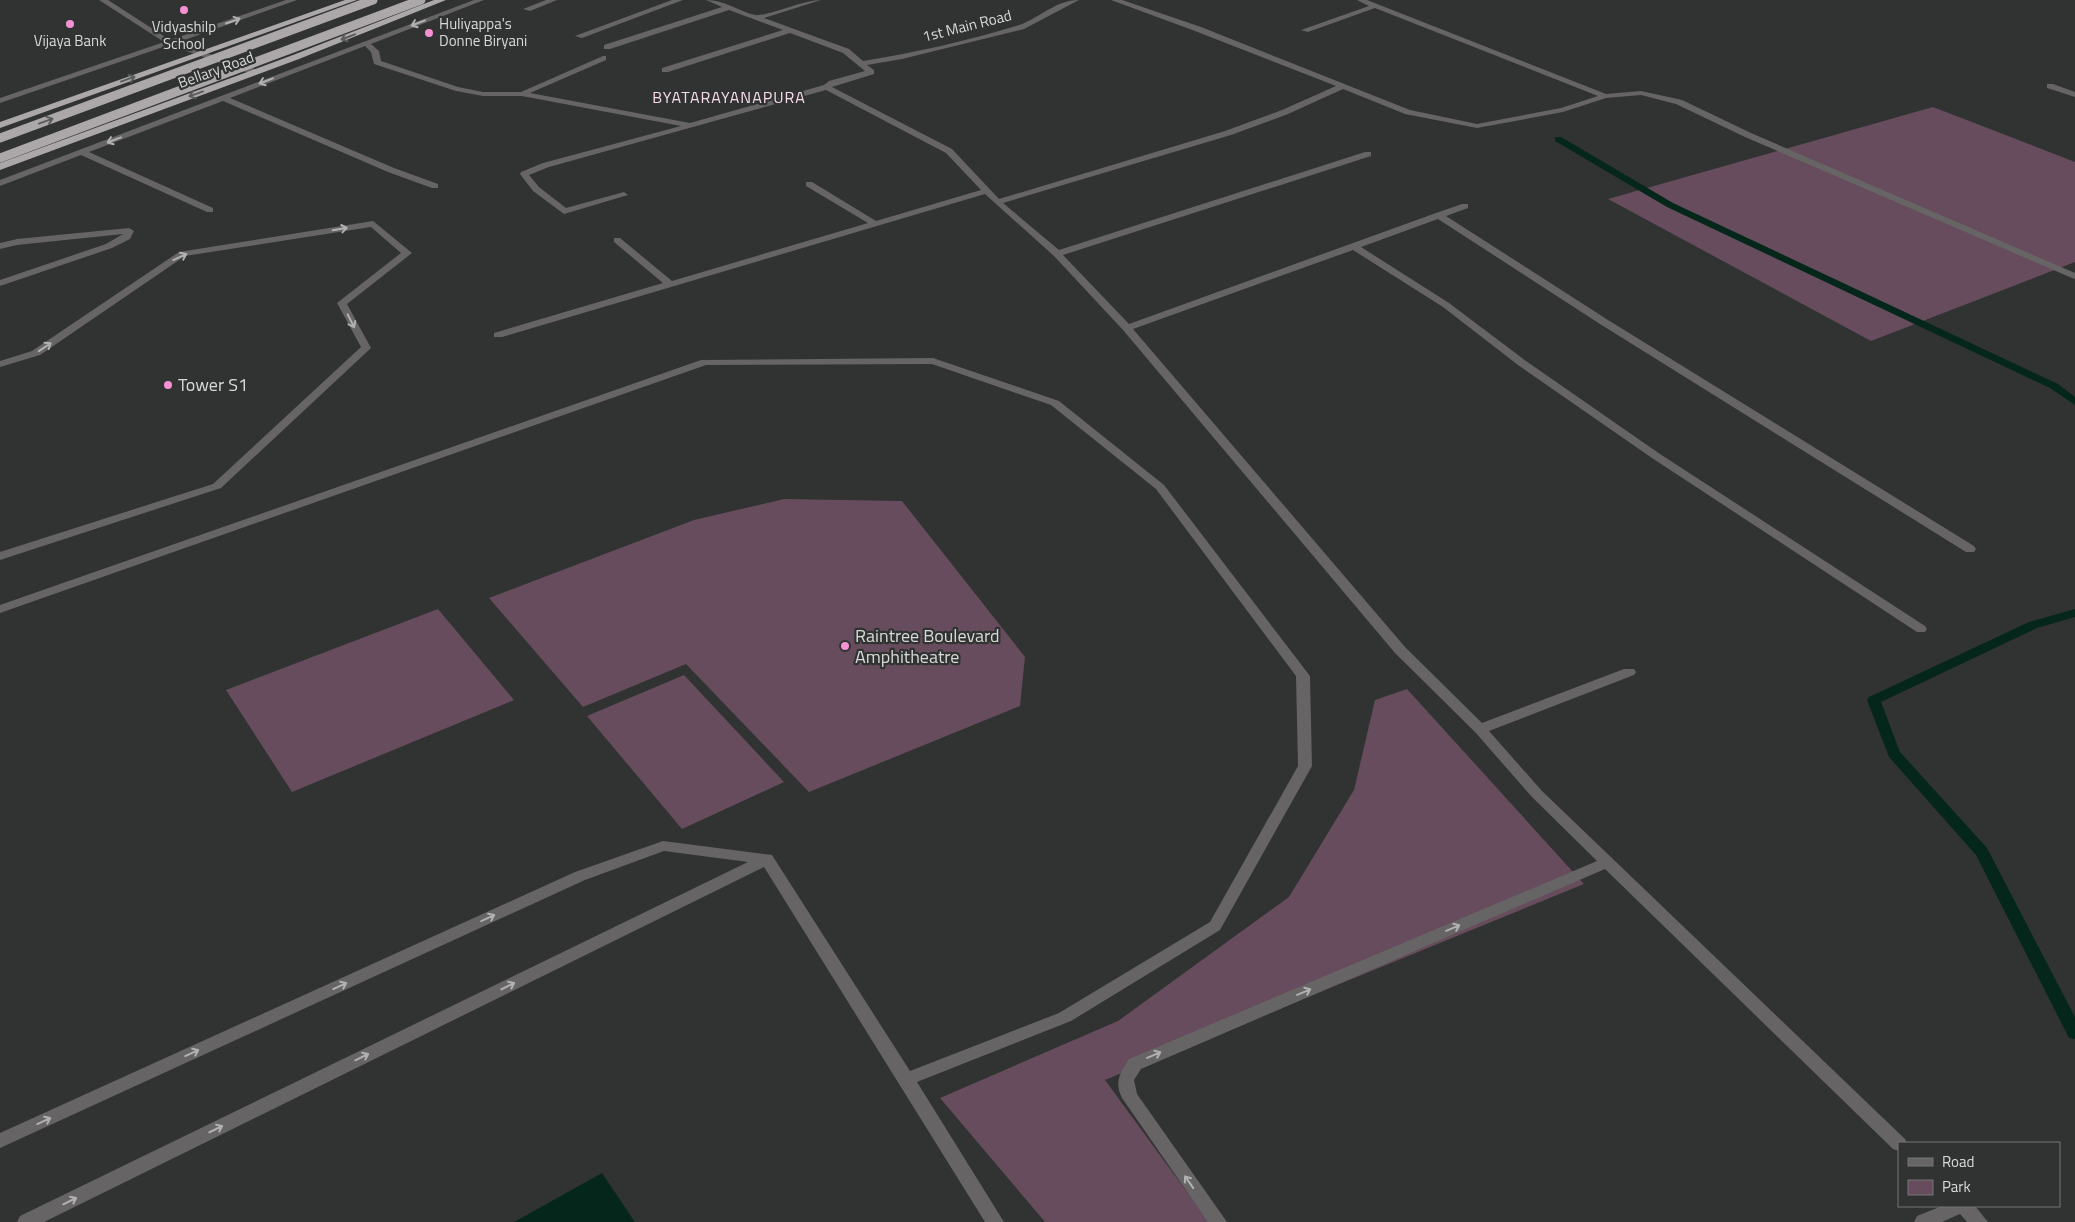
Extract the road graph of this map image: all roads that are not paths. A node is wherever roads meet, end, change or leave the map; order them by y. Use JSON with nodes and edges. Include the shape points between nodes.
{"nodes":[{"id":1,"x":103,"y":0,"type":"edge"},
{"id":2,"x":293,"y":0,"type":"edge"},
{"id":3,"x":353,"y":0,"type":"edge"},
{"id":4,"x":373,"y":0,"type":"edge"},
{"id":5,"x":421,"y":0,"type":"edge"},
{"id":6,"x":442,"y":0,"type":"edge"},
{"id":7,"x":480,"y":0,"type":"edge"},
{"id":8,"x":553,"y":0,"type":"edge"},
{"id":9,"x":679,"y":0,"type":"edge"},
{"id":10,"x":710,"y":0,"type":"edge"},
{"id":11,"x":817,"y":0,"type":"edge"},
{"id":12,"x":1076,"y":0,"type":"edge"},
{"id":13,"x":1115,"y":0,"type":"edge"},
{"id":14,"x":1361,"y":0,"type":"edge"},
{"id":15,"x":729,"y":4,"type":"edge"},
{"id":16,"x":1376,"y":6,"type":"junction"},
{"id":17,"x":527,"y":9,"type":"dead end"},
{"id":18,"x":758,"y":17,"type":"junction"},
{"id":19,"x":791,"y":30,"type":"junction"},
{"id":20,"x":1305,"y":30,"type":"dead end"},
{"id":21,"x":580,"y":36,"type":"dead end"},
{"id":22,"x":170,"y":43,"type":"junction"},
{"id":23,"x":365,"y":43,"type":"junction"},
{"id":24,"x":607,"y":47,"type":"dead end"},
{"id":25,"x":201,"y":54,"type":"junction"},
{"id":26,"x":603,"y":58,"type":"dead end"},
{"id":27,"x":860,"y":64,"type":"junction"},
{"id":28,"x":665,"y":70,"type":"dead end"},
{"id":29,"x":255,"y":72,"type":"junction"},
{"id":30,"x":1343,"y":86,"type":"junction"},
{"id":31,"x":2050,"y":86,"type":"dead end"},
{"id":32,"x":827,"y":87,"type":"junction"},
{"id":33,"x":522,"y":94,"type":"junction"},
{"id":34,"x":2075,"y":95,"type":"edge"},
{"id":35,"x":1605,"y":96,"type":"junction"},
{"id":36,"x":224,"y":98,"type":"junction"},
{"id":37,"x":0,"y":101,"type":"edge"},
{"id":38,"x":0,"y":125,"type":"edge"},
{"id":39,"x":690,"y":125,"type":"junction"},
{"id":40,"x":0,"y":138,"type":"edge"},
{"id":41,"x":82,"y":152,"type":"junction"},
{"id":42,"x":1368,"y":154,"type":"dead end"},
{"id":43,"x":0,"y":158,"type":"edge"},
{"id":44,"x":0,"y":166,"type":"edge"},
{"id":45,"x":0,"y":182,"type":"edge"},
{"id":46,"x":808,"y":184,"type":"dead end"},
{"id":47,"x":435,"y":186,"type":"dead end"},
{"id":48,"x":987,"y":191,"type":"junction"},
{"id":49,"x":624,"y":195,"type":"dead end"},
{"id":50,"x":997,"y":202,"type":"junction"},
{"id":51,"x":1465,"y":206,"type":"dead end"},
{"id":52,"x":210,"y":210,"type":"dead end"},
{"id":53,"x":1439,"y":215,"type":"junction"},
{"id":54,"x":875,"y":224,"type":"junction"},
{"id":55,"x":617,"y":240,"type":"dead end"},
{"id":56,"x":0,"y":246,"type":"edge"},
{"id":57,"x":1354,"y":246,"type":"junction"},
{"id":58,"x":1057,"y":254,"type":"junction"},
{"id":59,"x":2075,"y":276,"type":"edge"},
{"id":60,"x":0,"y":282,"type":"edge"},
{"id":61,"x":670,"y":284,"type":"junction"},
{"id":62,"x":1127,"y":328,"type":"junction"},
{"id":63,"x":498,"y":334,"type":"dead end"},
{"id":64,"x":0,"y":364,"type":"edge"},
{"id":65,"x":1970,"y":549,"type":"dead end"},
{"id":66,"x":0,"y":556,"type":"edge"},
{"id":67,"x":0,"y":609,"type":"edge"},
{"id":68,"x":1921,"y":629,"type":"dead end"},
{"id":69,"x":1629,"y":672,"type":"dead end"},
{"id":70,"x":1480,"y":729,"type":"junction"},
{"id":71,"x":767,"y":859,"type":"junction"},
{"id":72,"x":1608,"y":862,"type":"junction"},
{"id":73,"x":906,"y":1079,"type":"junction"},
{"id":74,"x":0,"y":1141,"type":"edge"},
{"id":75,"x":1898,"y":1143,"type":"edge"},
{"id":76,"x":1959,"y":1207,"type":"edge"},
{"id":77,"x":1962,"y":1207,"type":"edge"},
{"id":78,"x":26,"y":1222,"type":"edge"},
{"id":79,"x":995,"y":1222,"type":"edge"},
{"id":80,"x":1218,"y":1222,"type":"edge"},
{"id":81,"x":1923,"y":1222,"type":"edge"},
{"id":82,"x":1979,"y":1222,"type":"edge"}],
"edges":[{"from":1,"to":22,"type":"street"},
{"from":22,"to":2,"type":"street","one_way":true},
{"from":3,"to":25,"type":"highway","name":"Bellary Road"},
{"from":40,"to":4,"type":"highway","name":"Bellary Road","one_way":true,"bridge":true},
{"from":5,"to":43,"type":"highway","name":"Bellary Road","bridge":true},
{"from":6,"to":29,"type":"highway","name":"Bellary Road","one_way":true},
{"from":7,"to":23,"type":"street","one_way":true},
{"from":8,"to":17,"type":"street"},
{"from":9,"to":21,"type":"street"},
{"from":10,"to":15,"type":"street"},
{"from":11,"to":18,"type":"street"},
{"from":12,"to":27,"type":"street","name":"1st Main Road","via":[[1021,27]]},
{"from":13,"to":30,"type":"street"},
{"from":14,"to":16,"type":"street"},
{"from":15,"to":18,"type":"street"},
{"from":15,"to":24,"type":"street"},
{"from":16,"to":20,"type":"street"},
{"from":16,"to":35,"type":"street"},
{"from":18,"to":19,"type":"street"},
{"from":19,"to":27,"type":"street","via":[[846,51]]},
{"from":19,"to":28,"type":"street"},
{"from":22,"to":25,"type":"street"},
{"from":22,"to":37,"type":"street"},
{"from":23,"to":33,"type":"street","via":[[375,51],[377,62],[456,89],[483,94]]},
{"from":23,"to":36,"type":"street","one_way":true},
{"from":25,"to":29,"type":"street"},
{"from":38,"to":25,"type":"highway","name":"Bellary Road","one_way":true},
{"from":26,"to":33,"type":"street"},
{"from":27,"to":32,"type":"street","via":[[870,72]]},
{"from":29,"to":44,"type":"highway","name":"Bellary Road","one_way":true},
{"from":30,"to":35,"type":"street","via":[[1408,112],[1477,126],[1563,110]]},
{"from":30,"to":50,"type":"street","via":[[1228,133]]},
{"from":31,"to":34,"type":"street"},
{"from":32,"to":39,"type":"street"},
{"from":32,"to":48,"type":"street","via":[[949,151]]},
{"from":33,"to":39,"type":"street"},
{"from":35,"to":59,"type":"street","via":[[1641,93],[1679,102]]},
{"from":36,"to":41,"type":"street","one_way":true},
{"from":36,"to":47,"type":"street"},
{"from":39,"to":49,"type":"street","via":[[524,174],[536,189],[564,211]]},
{"from":41,"to":45,"type":"street"},
{"from":41,"to":52,"type":"street"},
{"from":42,"to":58,"type":"street"},
{"from":46,"to":54,"type":"street"},
{"from":48,"to":50,"type":"street"},
{"from":48,"to":54,"type":"street"},
{"from":50,"to":58,"type":"street"},
{"from":51,"to":53,"type":"street"},
{"from":53,"to":57,"type":"street"},
{"from":53,"to":65,"type":"street","via":[[1604,322]]},
{"from":54,"to":61,"type":"street"},
{"from":55,"to":61,"type":"street"},
{"from":56,"to":60,"type":"street","via":[[129,231],[127,237],[110,246]]},
{"from":57,"to":62,"type":"street"},
{"from":57,"to":68,"type":"street","via":[[1446,306],[1656,456]]},
{"from":58,"to":62,"type":"street"},
{"from":61,"to":63,"type":"street"},
{"from":62,"to":70,"type":"street","via":[[1400,650]]},
{"from":64,"to":66,"type":"street","one_way":true,"via":[[36,353],[182,254],[373,224],[407,253],[342,303],[366,348],[217,486]]},
{"from":67,"to":73,"type":"street","via":[[706,362],[932,361],[1055,403],[1160,487],[1303,676],[1305,766],[1215,926],[1065,1017]]},
{"from":69,"to":70,"type":"street"},
{"from":70,"to":72,"type":"street","via":[[1536,794]]},
{"from":71,"to":73,"type":"street"},
{"from":74,"to":71,"type":"street","one_way":true,"via":[[589,873],[663,846]]},
{"from":78,"to":71,"type":"street","one_way":true},
{"from":72,"to":75,"type":"street"},
{"from":80,"to":72,"type":"street","one_way":true,"via":[[1124,1087],[1134,1064]]},
{"from":73,"to":79,"type":"street"},
{"from":76,"to":81,"type":"street"},
{"from":77,"to":82,"type":"street"}]}
